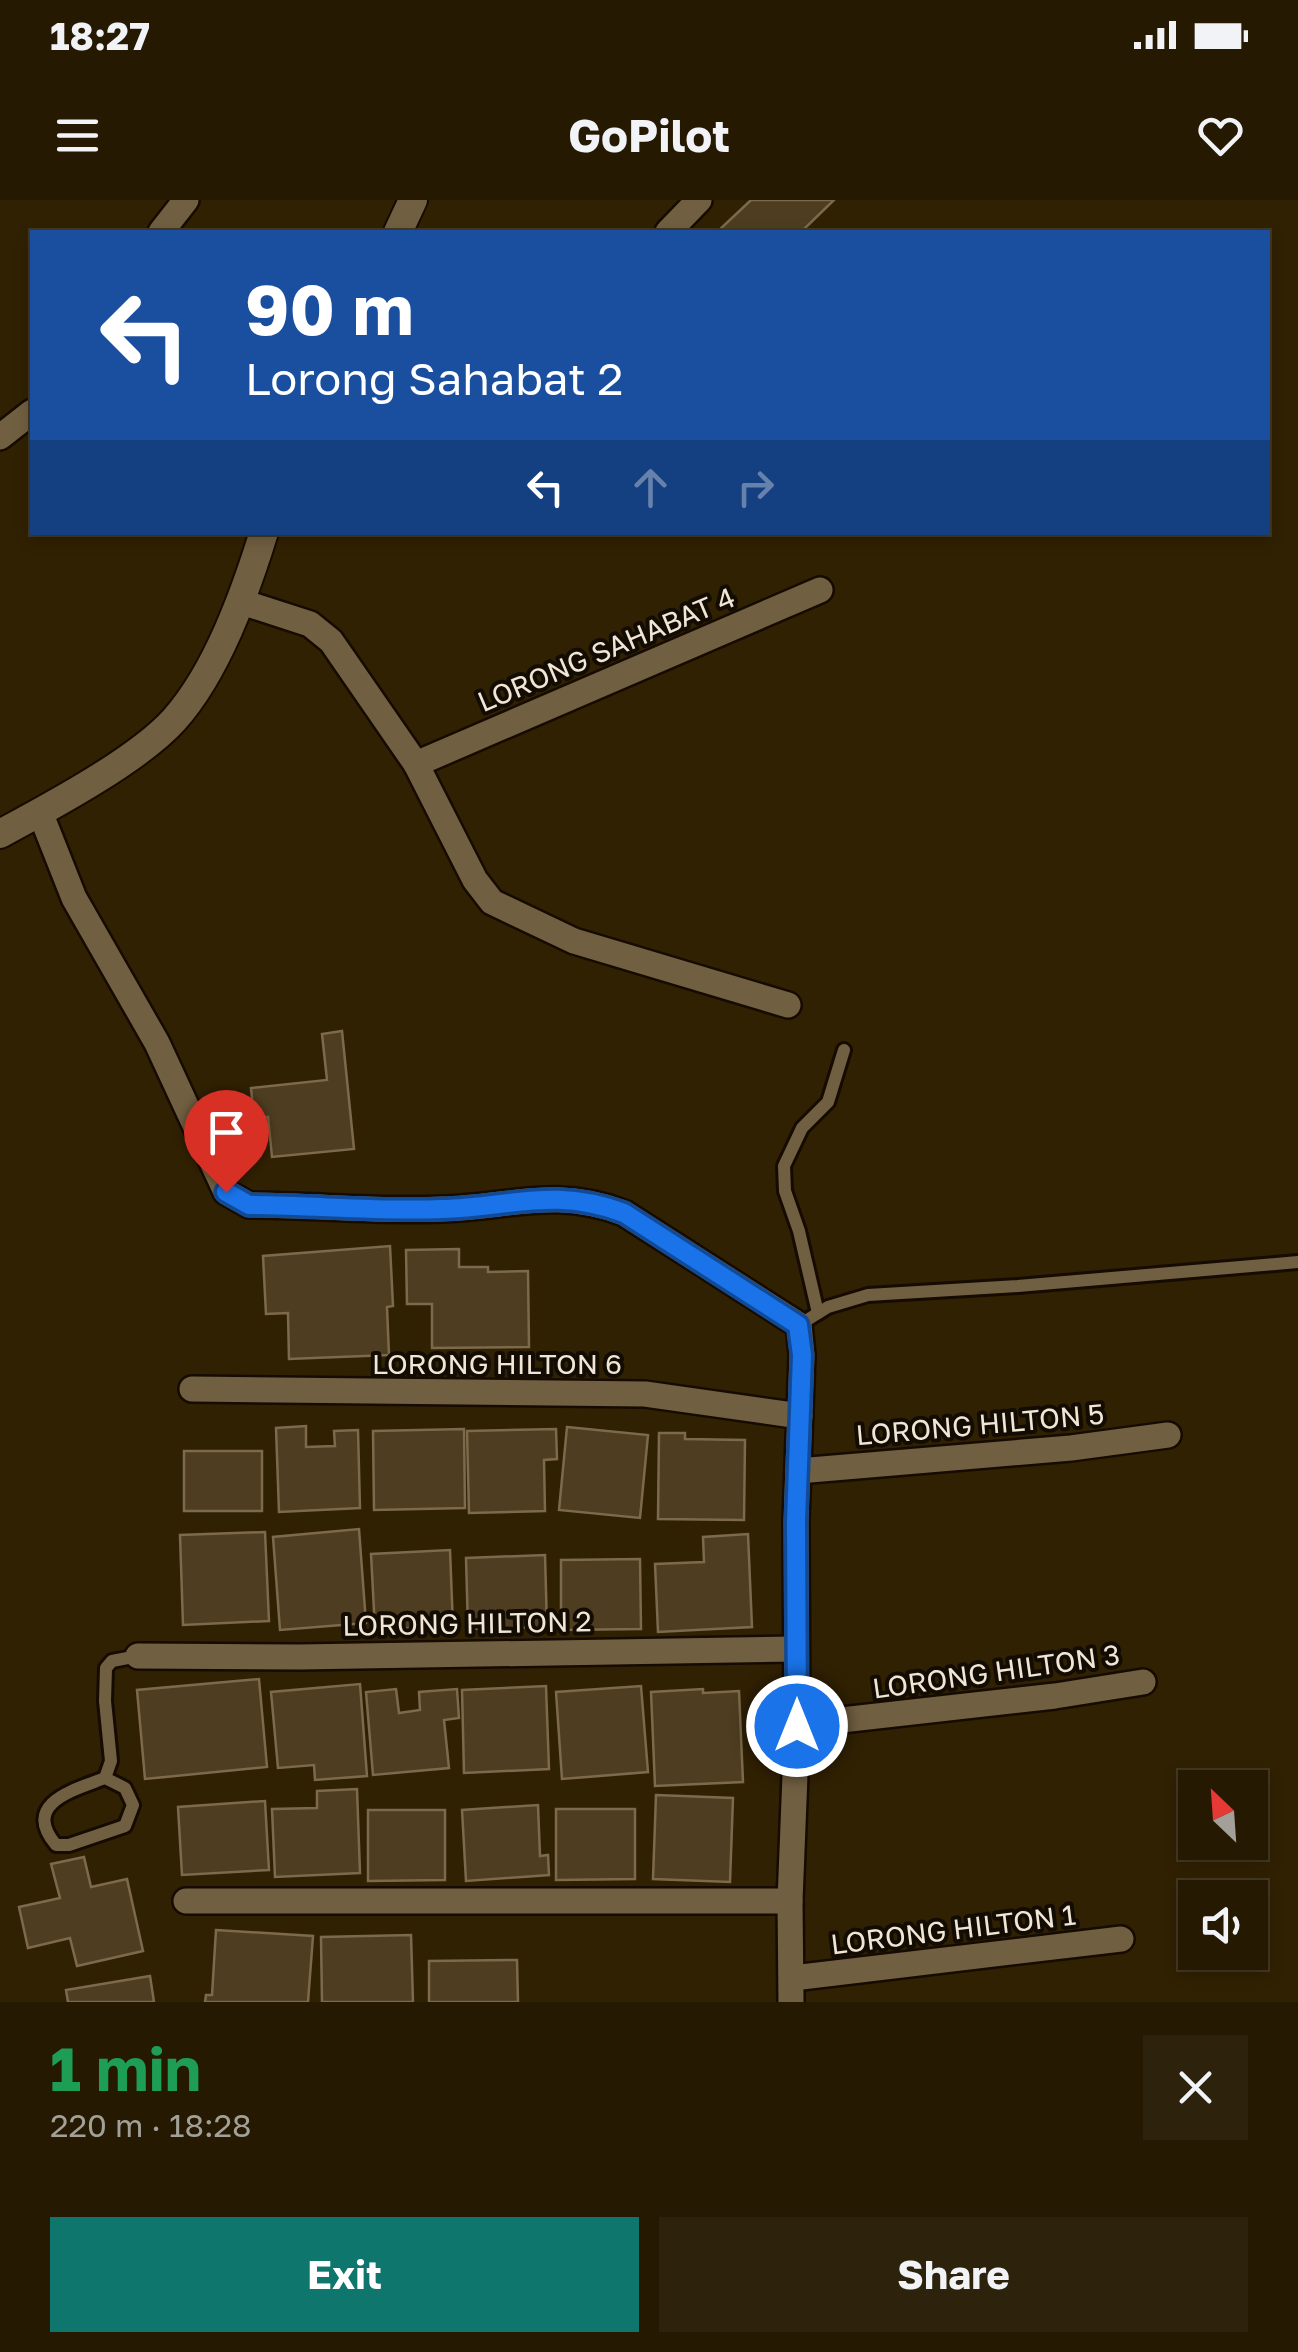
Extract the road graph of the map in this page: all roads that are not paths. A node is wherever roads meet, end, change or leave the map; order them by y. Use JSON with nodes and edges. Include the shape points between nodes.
{"nodes":[{"id":1,"x":186,"y":200,"type":"edge"},
{"id":2,"x":413,"y":200,"type":"edge"},
{"id":3,"x":699,"y":200,"type":"edge"},
{"id":4,"x":163,"y":230,"type":"edge"},
{"id":5,"x":399,"y":230,"type":"edge"},
{"id":6,"x":670,"y":230,"type":"edge"},
{"id":7,"x":30,"y":414,"type":"edge"},
{"id":8,"x":0,"y":437,"type":"edge"},
{"id":9,"x":263,"y":535,"type":"edge"},
{"id":10,"x":820,"y":590,"type":"dead end"},
{"id":11,"x":242,"y":602,"type":"junction"},
{"id":12,"x":416,"y":764,"type":"junction"},
{"id":13,"x":40,"y":812,"type":"junction"},
{"id":14,"x":0,"y":834,"type":"edge"},
{"id":15,"x":788,"y":1005,"type":"dead end"},
{"id":16,"x":844,"y":1050,"type":"dead end"},
{"id":17,"x":1298,"y":1262,"type":"edge"},
{"id":18,"x":808,"y":1319,"type":"junction"},
{"id":19,"x":192,"y":1389,"type":"dead end"},
{"id":20,"x":800,"y":1416,"type":"junction"},
{"id":21,"x":1168,"y":1435,"type":"dead end"},
{"id":22,"x":798,"y":1471,"type":"junction"},
{"id":23,"x":796,"y":1650,"type":"junction"},
{"id":24,"x":138,"y":1656,"type":"joint"},
{"id":25,"x":1143,"y":1682,"type":"dead end"},
{"id":26,"x":797,"y":1726,"type":"junction"},
{"id":27,"x":105,"y":1778,"type":"junction"},
{"id":28,"x":790,"y":1900,"type":"junction"},
{"id":29,"x":186,"y":1901,"type":"dead end"},
{"id":30,"x":1120,"y":1939,"type":"dead end"},
{"id":31,"x":792,"y":1990,"type":"edge"}],
"edges":[{"from":1,"to":4,"type":"street"},
{"from":2,"to":5,"type":"street"},
{"from":3,"to":6,"type":"street"},
{"from":7,"to":8,"type":"street"},
{"from":9,"to":11,"type":"street"},
{"from":10,"to":12,"type":"street","name":"LORONG SAHABAT 4"},
{"from":11,"to":12,"type":"street","via":[[310,624],[331,641]]},
{"from":11,"to":13,"type":"street","via":[[176,718],[152,742]]},
{"from":12,"to":15,"type":"street","via":[[492,902],[574,940]]},
{"from":13,"to":14,"type":"street"},
{"from":13,"to":18,"type":"street","via":[[74,898],[156,1043],[226,1192],[249,1205],[442,1209],[532,1198],[594,1202]]},
{"from":16,"to":18,"type":"lane","via":[[828,1102],[802,1128],[784,1166],[784,1190],[800,1231]]},
{"from":17,"to":18,"type":"lane","via":[[868,1295]]},
{"from":18,"to":20,"type":"street"},
{"from":19,"to":20,"type":"street","name":"LORONG HILTON 6","via":[[644,1394]]},
{"from":20,"to":22,"type":"street"},
{"from":21,"to":22,"type":"street","name":"LORONG HILTON 5"},
{"from":22,"to":23,"type":"street"},
{"from":23,"to":24,"type":"street","name":"LORONG HILTON 2"},
{"from":23,"to":26,"type":"street"},
{"from":24,"to":27,"type":"lane","via":[[106,1668],[111,1762]]},
{"from":25,"to":26,"type":"street","name":"LORONG HILTON 3"},
{"from":26,"to":28,"type":"street"},
{"from":27,"to":27,"type":"lane","via":[[125,1788],[133,1805],[125,1826],[56,1845],[44,1822],[47,1808],[63,1794]]},
{"from":28,"to":29,"type":"street"},
{"from":28,"to":31,"type":"street"},
{"from":30,"to":31,"type":"street","name":"LORONG HILTON 1"}]}
